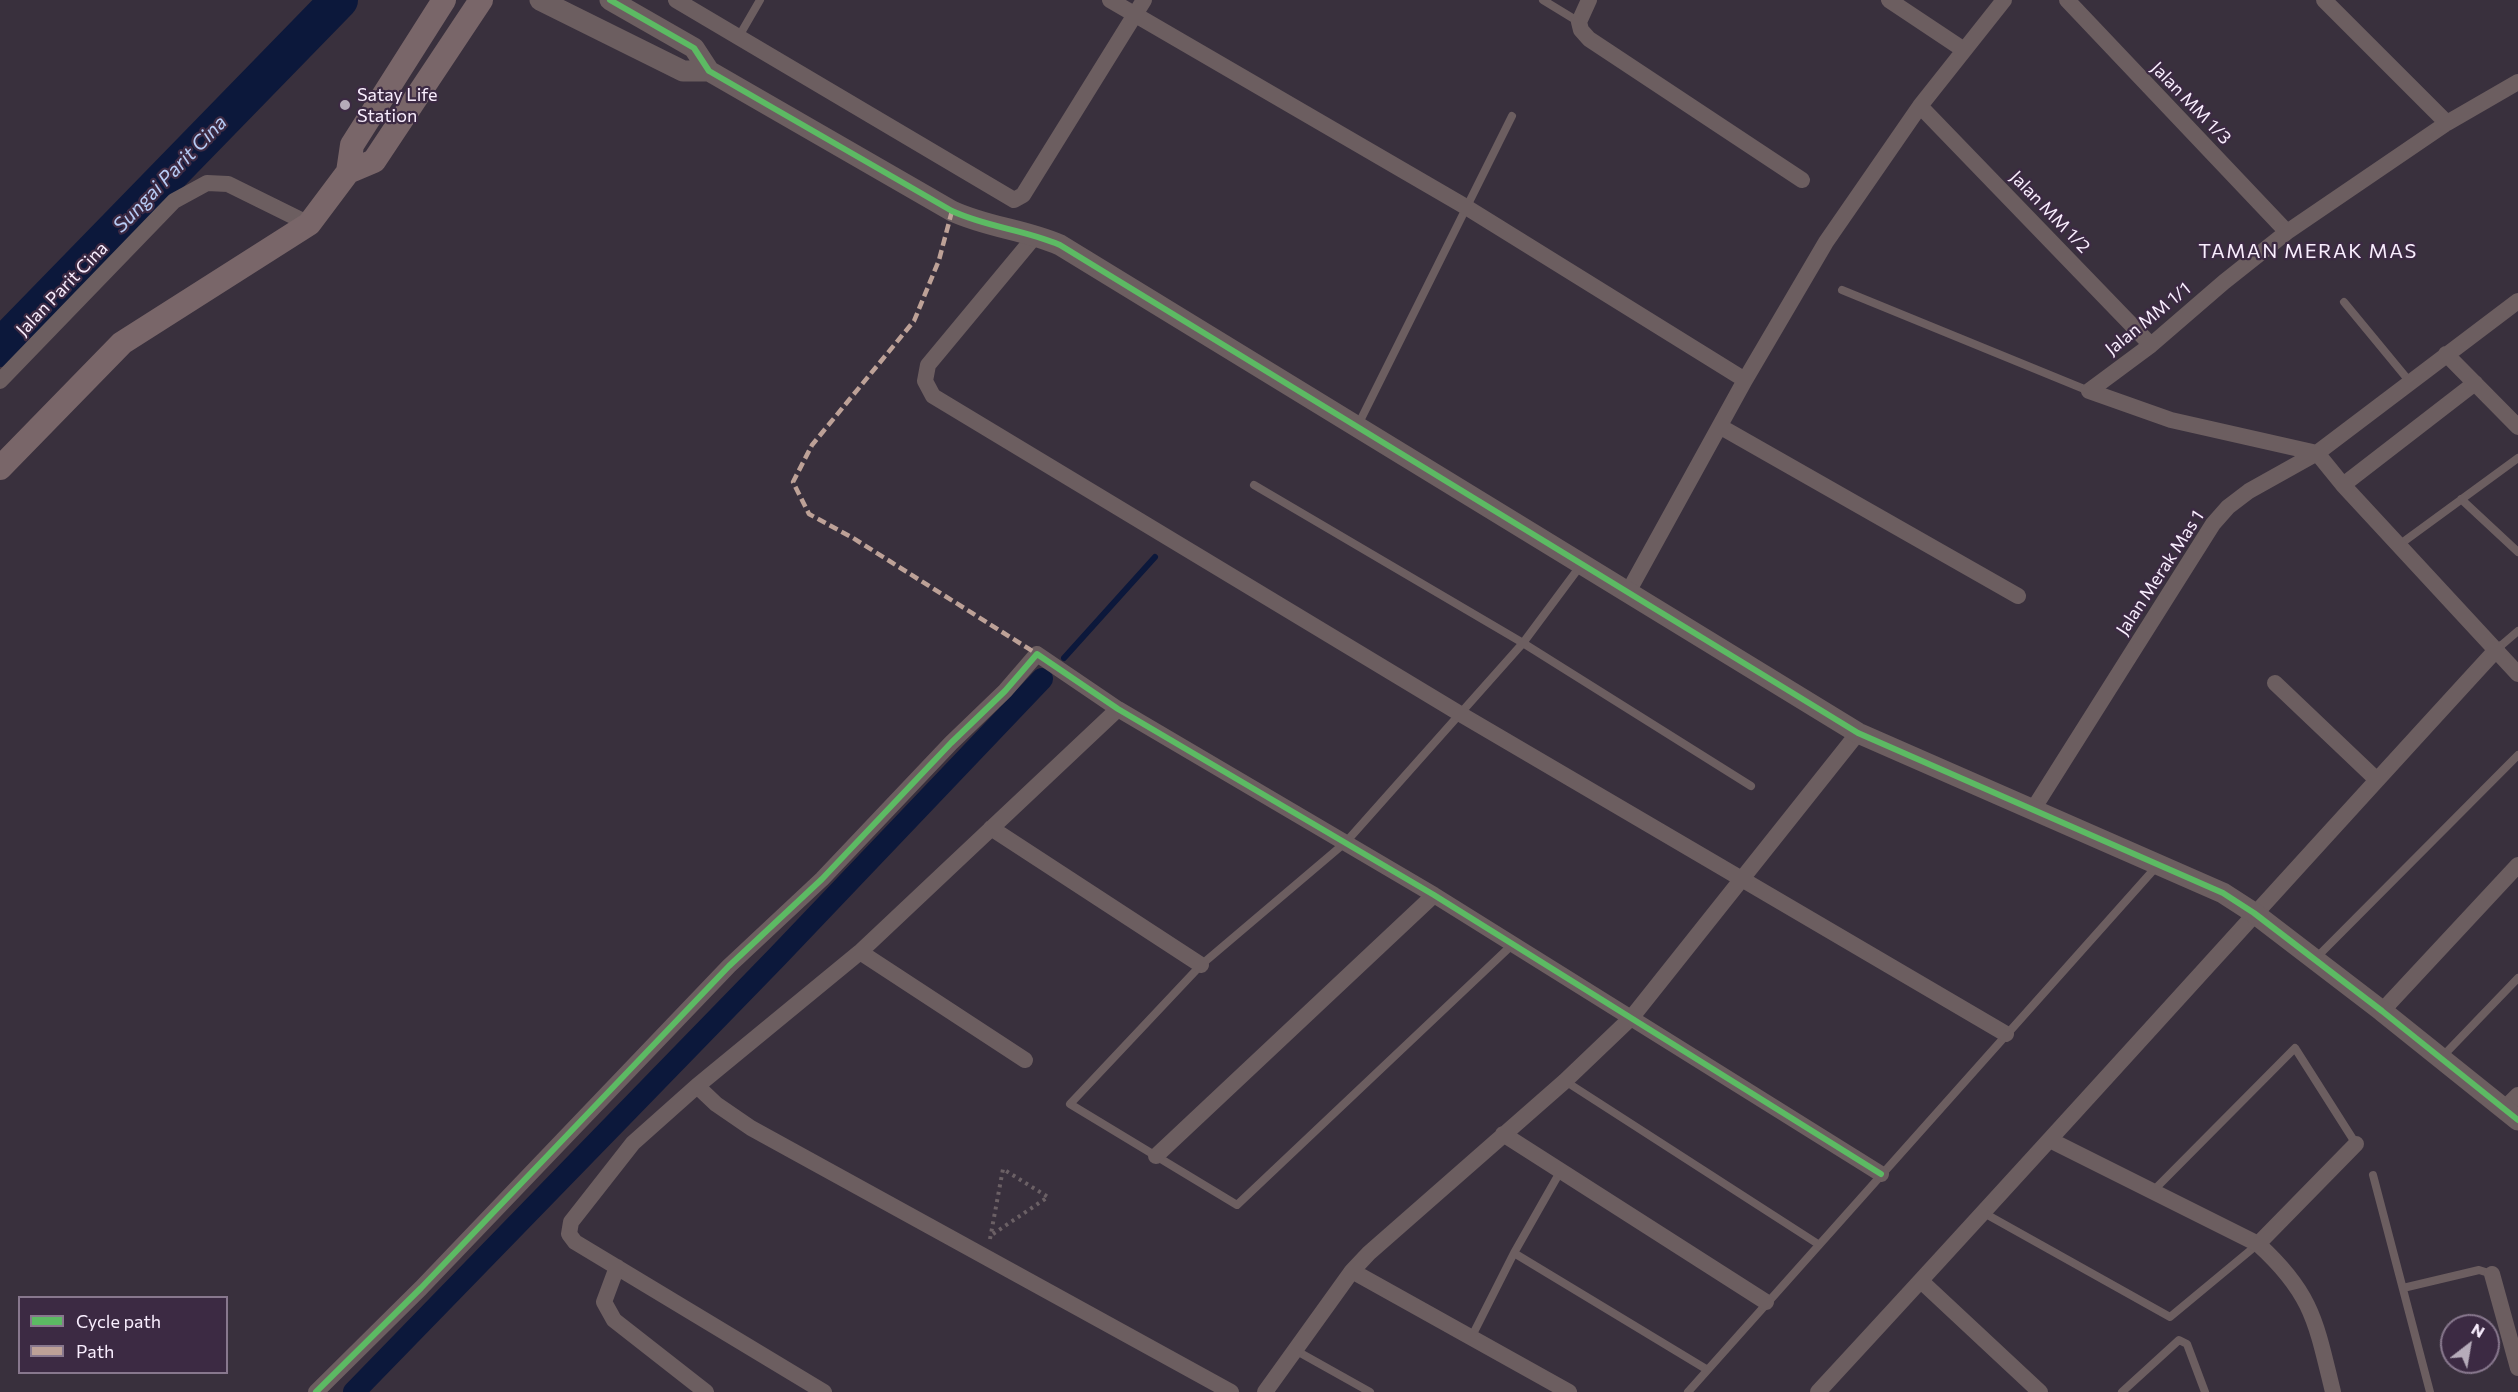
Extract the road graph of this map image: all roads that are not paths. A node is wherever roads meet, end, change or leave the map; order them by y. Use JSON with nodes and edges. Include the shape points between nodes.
{"nodes":[{"id":1,"x":444,"y":0,"type":"edge"},
{"id":2,"x":481,"y":0,"type":"edge"},
{"id":3,"x":540,"y":0,"type":"edge"},
{"id":4,"x":610,"y":0,"type":"edge"},
{"id":5,"x":676,"y":0,"type":"edge"},
{"id":6,"x":760,"y":0,"type":"edge"},
{"id":7,"x":1110,"y":0,"type":"edge"},
{"id":8,"x":1144,"y":0,"type":"edge"},
{"id":9,"x":1543,"y":0,"type":"edge"},
{"id":10,"x":1589,"y":0,"type":"edge"},
{"id":11,"x":1889,"y":0,"type":"edge"},
{"id":12,"x":2004,"y":0,"type":"edge"},
{"id":13,"x":2067,"y":0,"type":"edge"},
{"id":14,"x":2324,"y":0,"type":"edge"},
{"id":15,"x":1136,"y":15,"type":"junction"},
{"id":16,"x":1579,"y":22,"type":"junction"},
{"id":17,"x":738,"y":38,"type":"junction"},
{"id":18,"x":1964,"y":50,"type":"junction"},
{"id":19,"x":708,"y":71,"type":"junction"},
{"id":20,"x":2516,"y":86,"type":"edge"},
{"id":21,"x":1920,"y":106,"type":"junction"},
{"id":22,"x":1512,"y":116,"type":"dead end"},
{"id":23,"x":2447,"y":123,"type":"junction"},
{"id":24,"x":348,"y":172,"type":"junction"},
{"id":25,"x":1802,"y":180,"type":"dead end"},
{"id":26,"x":1466,"y":207,"type":"junction"},
{"id":27,"x":309,"y":224,"type":"junction"},
{"id":28,"x":2287,"y":232,"type":"junction"},
{"id":29,"x":1036,"y":235,"type":"junction"},
{"id":30,"x":1842,"y":290,"type":"dead end"},
{"id":31,"x":2518,"y":301,"type":"edge"},
{"id":32,"x":2344,"y":302,"type":"dead end"},
{"id":33,"x":2151,"y":345,"type":"junction"},
{"id":34,"x":2446,"y":354,"type":"junction"},
{"id":35,"x":1745,"y":380,"type":"junction"},
{"id":36,"x":0,"y":381,"type":"edge"},
{"id":37,"x":2410,"y":382,"type":"junction"},
{"id":38,"x":2475,"y":383,"type":"junction"},
{"id":39,"x":2089,"y":391,"type":"junction"},
{"id":40,"x":1721,"y":427,"type":"junction"},
{"id":41,"x":2518,"y":427,"type":"edge"},
{"id":42,"x":1356,"y":428,"type":"junction"},
{"id":43,"x":2317,"y":453,"type":"junction"},
{"id":44,"x":2518,"y":458,"type":"edge"},
{"id":45,"x":0,"y":468,"type":"edge"},
{"id":46,"x":2343,"y":484,"type":"junction"},
{"id":47,"x":1254,"y":485,"type":"dead end"},
{"id":48,"x":2461,"y":499,"type":"junction"},
{"id":49,"x":2399,"y":545,"type":"junction"},
{"id":50,"x":2518,"y":552,"type":"edge"},
{"id":51,"x":1581,"y":565,"type":"junction"},
{"id":52,"x":1627,"y":594,"type":"junction"},
{"id":53,"x":2018,"y":596,"type":"dead end"},
{"id":54,"x":2518,"y":631,"type":"edge"},
{"id":55,"x":1523,"y":643,"type":"junction"},
{"id":56,"x":2497,"y":649,"type":"junction"},
{"id":57,"x":2518,"y":674,"type":"edge"},
{"id":58,"x":2275,"y":683,"type":"dead end"},
{"id":59,"x":1118,"y":709,"type":"junction"},
{"id":60,"x":1462,"y":714,"type":"junction"},
{"id":61,"x":1858,"y":733,"type":"junction"},
{"id":62,"x":2518,"y":755,"type":"edge"},
{"id":63,"x":2377,"y":780,"type":"junction"},
{"id":64,"x":1751,"y":786,"type":"dead end"},
{"id":65,"x":2032,"y":811,"type":"junction"},
{"id":66,"x":991,"y":828,"type":"junction"},
{"id":67,"x":1346,"y":843,"type":"junction"},
{"id":68,"x":2159,"y":864,"type":"junction"},
{"id":69,"x":2518,"y":865,"type":"edge"},
{"id":70,"x":1742,"y":879,"type":"junction"},
{"id":71,"x":1434,"y":895,"type":"junction"},
{"id":72,"x":2253,"y":913,"type":"junction"},
{"id":73,"x":1514,"y":944,"type":"junction"},
{"id":74,"x":860,"y":952,"type":"junction"},
{"id":75,"x":2315,"y":960,"type":"junction"},
{"id":76,"x":1202,"y":965,"type":"junction"},
{"id":77,"x":2518,"y":978,"type":"edge"},
{"id":78,"x":2382,"y":1011,"type":"junction"},
{"id":79,"x":1632,"y":1017,"type":"junction"},
{"id":80,"x":2006,"y":1034,"type":"junction"},
{"id":81,"x":2441,"y":1057,"type":"junction"},
{"id":82,"x":1025,"y":1060,"type":"dead end"},
{"id":83,"x":1565,"y":1081,"type":"junction"},
{"id":84,"x":697,"y":1086,"type":"junction"},
{"id":85,"x":2514,"y":1107,"type":"edge"},
{"id":86,"x":1503,"y":1134,"type":"junction"},
{"id":87,"x":2050,"y":1140,"type":"junction"},
{"id":88,"x":2356,"y":1144,"type":"joint"},
{"id":89,"x":1156,"y":1156,"type":"junction"},
{"id":90,"x":1560,"y":1172,"type":"junction"},
{"id":91,"x":1881,"y":1173,"type":"junction"},
{"id":92,"x":2373,"y":1175,"type":"dead end"},
{"id":93,"x":2153,"y":1191,"type":"junction"},
{"id":94,"x":1984,"y":1213,"type":"junction"},
{"id":95,"x":1818,"y":1244,"type":"junction"},
{"id":96,"x":2258,"y":1244,"type":"junction"},
{"id":97,"x":1514,"y":1253,"type":"junction"},
{"id":98,"x":617,"y":1267,"type":"junction"},
{"id":99,"x":1352,"y":1271,"type":"junction"},
{"id":100,"x":2492,"y":1274,"type":"joint"},
{"id":101,"x":1921,"y":1281,"type":"junction"},
{"id":102,"x":2403,"y":1288,"type":"junction"},
{"id":103,"x":1766,"y":1302,"type":"junction"},
{"id":104,"x":1471,"y":1339,"type":"junction"},
{"id":105,"x":1294,"y":1350,"type":"junction"},
{"id":106,"x":2518,"y":1368,"type":"edge"},
{"id":107,"x":1706,"y":1369,"type":"junction"},
{"id":108,"x":316,"y":1392,"type":"edge"},
{"id":109,"x":706,"y":1392,"type":"edge"},
{"id":110,"x":824,"y":1392,"type":"edge"},
{"id":111,"x":1231,"y":1392,"type":"edge"},
{"id":112,"x":1265,"y":1392,"type":"edge"},
{"id":113,"x":1370,"y":1392,"type":"edge"},
{"id":114,"x":1569,"y":1392,"type":"edge"},
{"id":115,"x":1688,"y":1392,"type":"edge"},
{"id":116,"x":1818,"y":1392,"type":"edge"},
{"id":117,"x":2040,"y":1392,"type":"edge"},
{"id":118,"x":2122,"y":1392,"type":"edge"},
{"id":119,"x":2205,"y":1392,"type":"edge"},
{"id":120,"x":2333,"y":1392,"type":"edge"},
{"id":121,"x":2430,"y":1392,"type":"edge"}],
"edges":[{"from":1,"to":24,"type":"main road","via":[[352,145]]},
{"from":2,"to":24,"type":"main road","via":[[374,161]]},
{"from":3,"to":19,"type":"street","via":[[683,71]]},
{"from":4,"to":19,"type":"street","via":[[694,48]]},
{"from":5,"to":17,"type":"street"},
{"from":6,"to":17,"type":"lane"},
{"from":7,"to":15,"type":"street"},
{"from":8,"to":15,"type":"street"},
{"from":9,"to":16,"type":"lane"},
{"from":10,"to":16,"type":"street"},
{"from":11,"to":18,"type":"street"},
{"from":12,"to":18,"type":"street"},
{"from":13,"to":28,"type":"street","name":"Jalan MM 1/3"},
{"from":14,"to":23,"type":"street"},
{"from":15,"to":17,"type":"street","via":[[1023,195],[1014,200]]},
{"from":15,"to":26,"type":"street"},
{"from":16,"to":25,"type":"street","via":[[1589,39]]},
{"from":18,"to":21,"type":"street"},
{"from":19,"to":29,"type":"street","via":[[952,211],[993,227]]},
{"from":20,"to":23,"type":"street","name":"Jalan MM 1/1"},
{"from":21,"to":33,"type":"street","name":"Jalan MM 1/2"},
{"from":21,"to":35,"type":"street","via":[[1826,242]]},
{"from":22,"to":26,"type":"lane"},
{"from":23,"to":28,"type":"street","name":"Jalan MM 1/1"},
{"from":24,"to":27,"type":"main road"},
{"from":26,"to":35,"type":"street"},
{"from":26,"to":42,"type":"lane"},
{"from":27,"to":36,"type":"street","name":"Jalan Parit Cina","via":[[228,184],[207,183],[174,201]]},
{"from":27,"to":45,"type":"main road","via":[[122,343]]},
{"from":28,"to":33,"type":"street","name":"Jalan MM 1/1"},
{"from":29,"to":42,"type":"street","via":[[1060,245]]},
{"from":29,"to":60,"type":"street","via":[[928,365],[925,381],[933,396]]},
{"from":30,"to":39,"type":"lane"},
{"from":31,"to":34,"type":"street","name":"Jalan Merak Mas 1"},
{"from":32,"to":37,"type":"lane"},
{"from":33,"to":39,"type":"street","name":"Jalan MM 1/1"},
{"from":34,"to":37,"type":"street","name":"Jalan Merak Mas 1"},
{"from":34,"to":38,"type":"street"},
{"from":35,"to":40,"type":"street"},
{"from":37,"to":43,"type":"street","name":"Jalan Merak Mas 1"},
{"from":38,"to":41,"type":"street"},
{"from":38,"to":46,"type":"street"},
{"from":39,"to":43,"type":"street","via":[[2171,420]]},
{"from":40,"to":52,"type":"street"},
{"from":40,"to":53,"type":"street"},
{"from":42,"to":51,"type":"street"},
{"from":43,"to":46,"type":"street"},
{"from":43,"to":65,"type":"street","name":"Jalan Merak Mas 1","via":[[2249,491],[2213,524]]},
{"from":44,"to":48,"type":"lane"},
{"from":46,"to":49,"type":"street"},
{"from":47,"to":55,"type":"lane"},
{"from":48,"to":49,"type":"lane"},
{"from":48,"to":50,"type":"lane"},
{"from":49,"to":56,"type":"street"},
{"from":51,"to":52,"type":"street"},
{"from":51,"to":55,"type":"lane"},
{"from":52,"to":61,"type":"street"},
{"from":54,"to":56,"type":"lane"},
{"from":55,"to":60,"type":"lane"},
{"from":55,"to":64,"type":"lane"},
{"from":56,"to":57,"type":"street"},
{"from":56,"to":63,"type":"street"},
{"from":58,"to":63,"type":"street"},
{"from":59,"to":66,"type":"street"},
{"from":59,"to":67,"type":"street"},
{"from":59,"to":108,"type":"street","via":[[1037,654],[822,879],[729,966]]},
{"from":60,"to":67,"type":"lane"},
{"from":60,"to":70,"type":"street"},
{"from":61,"to":65,"type":"street"},
{"from":61,"to":70,"type":"street"},
{"from":62,"to":75,"type":"lane"},
{"from":63,"to":72,"type":"street"},
{"from":65,"to":68,"type":"street"},
{"from":66,"to":74,"type":"street"},
{"from":66,"to":76,"type":"street"},
{"from":67,"to":71,"type":"street"},
{"from":67,"to":76,"type":"lane"},
{"from":68,"to":72,"type":"street"},
{"from":68,"to":80,"type":"lane"},
{"from":69,"to":78,"type":"street"},
{"from":70,"to":79,"type":"street"},
{"from":70,"to":80,"type":"street"},
{"from":71,"to":73,"type":"street"},
{"from":71,"to":89,"type":"street"},
{"from":72,"to":75,"type":"street"},
{"from":72,"to":87,"type":"street"},
{"from":73,"to":79,"type":"street"},
{"from":73,"to":89,"type":"lane","via":[[1237,1205]]},
{"from":74,"to":82,"type":"street"},
{"from":74,"to":84,"type":"street"},
{"from":75,"to":78,"type":"street"},
{"from":76,"to":89,"type":"lane","via":[[1070,1104]]},
{"from":77,"to":81,"type":"lane"},
{"from":78,"to":81,"type":"street"},
{"from":79,"to":83,"type":"street"},
{"from":79,"to":91,"type":"street"},
{"from":80,"to":91,"type":"lane"},
{"from":81,"to":85,"type":"street"},
{"from":83,"to":86,"type":"street"},
{"from":83,"to":95,"type":"lane"},
{"from":84,"to":98,"type":"street","via":[[633,1143],[571,1222],[569,1234],[575,1242]]},
{"from":84,"to":111,"type":"street","via":[[751,1128]]},
{"from":86,"to":90,"type":"street"},
{"from":86,"to":99,"type":"street"},
{"from":87,"to":93,"type":"street"},
{"from":87,"to":94,"type":"street"},
{"from":88,"to":93,"type":"lane","via":[[2295,1048]]},
{"from":88,"to":96,"type":"street"},
{"from":90,"to":97,"type":"lane"},
{"from":90,"to":103,"type":"street"},
{"from":91,"to":95,"type":"lane"},
{"from":92,"to":102,"type":"lane"},
{"from":93,"to":96,"type":"street"},
{"from":94,"to":96,"type":"lane","via":[[2170,1317]]},
{"from":94,"to":101,"type":"street"},
{"from":95,"to":103,"type":"lane"},
{"from":96,"to":120,"type":"street","via":[[2282,1265],[2309,1304]]},
{"from":97,"to":104,"type":"lane"},
{"from":97,"to":107,"type":"lane"},
{"from":98,"to":109,"type":"street","via":[[604,1302],[614,1320]]},
{"from":98,"to":110,"type":"street"},
{"from":99,"to":104,"type":"street"},
{"from":99,"to":105,"type":"street"},
{"from":100,"to":102,"type":"lane","via":[[2479,1270]]},
{"from":100,"to":106,"type":"street"},
{"from":101,"to":116,"type":"street"},
{"from":101,"to":117,"type":"street"},
{"from":102,"to":121,"type":"lane"},
{"from":103,"to":107,"type":"lane"},
{"from":104,"to":114,"type":"street"},
{"from":105,"to":112,"type":"street"},
{"from":105,"to":113,"type":"lane"},
{"from":107,"to":115,"type":"lane"},
{"from":118,"to":119,"type":"lane","via":[[2179,1340],[2187,1344]]}]}
